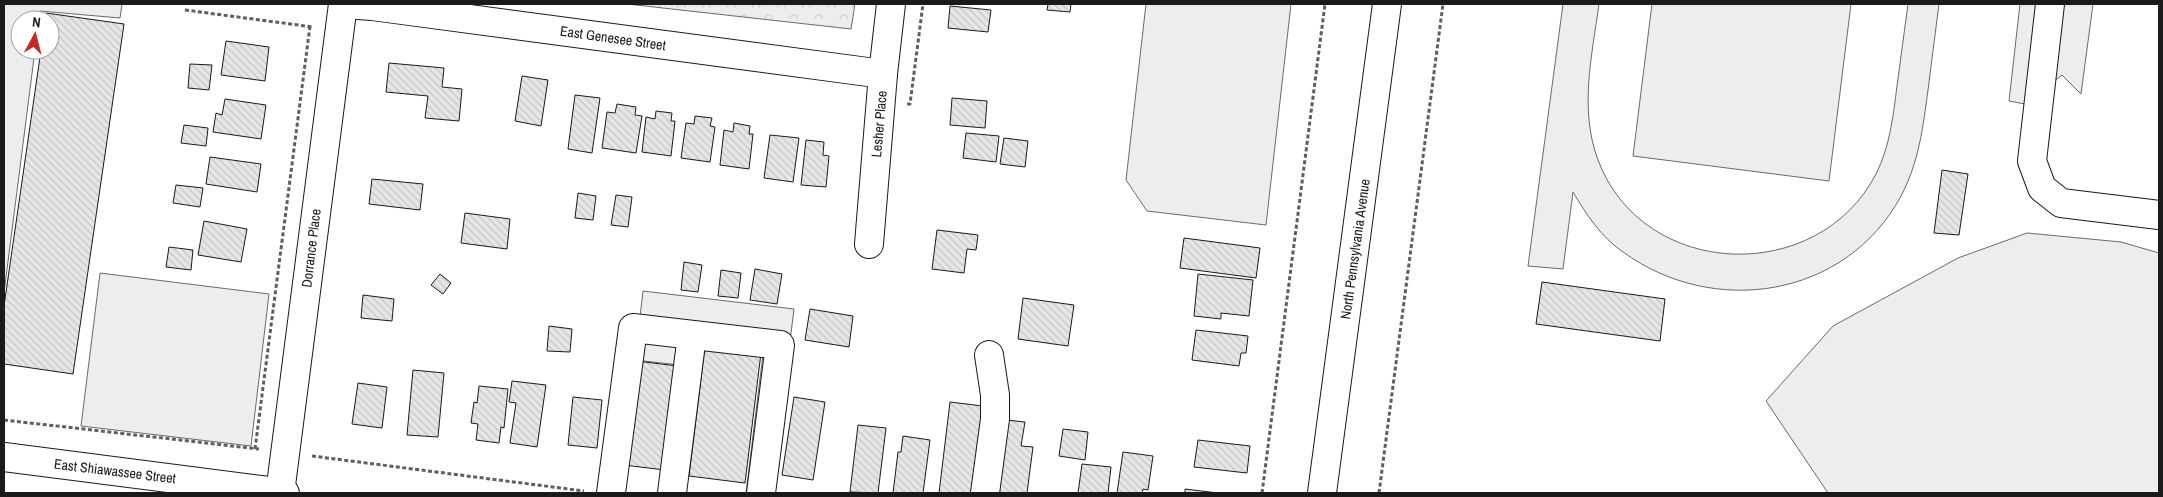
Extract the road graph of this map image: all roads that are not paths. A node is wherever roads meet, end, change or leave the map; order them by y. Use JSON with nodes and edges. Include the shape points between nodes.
{"nodes":[{"id":1,"x":343,"y":4,"type":"edge"},
{"id":2,"x":892,"y":4,"type":"edge"},
{"id":3,"x":1386,"y":4,"type":"edge"},
{"id":4,"x":2050,"y":4,"type":"edge"},
{"id":5,"x":883,"y":74,"type":"junction"},
{"id":6,"x":2159,"y":215,"type":"edge"},
{"id":7,"x":869,"y":244,"type":"dead end"},
{"id":8,"x":692,"y":335,"type":"junction"},
{"id":9,"x":989,"y":355,"type":"dead end"},
{"id":10,"x":4,"y":457,"type":"edge"},
{"id":11,"x":250,"y":491,"type":"edge"},
{"id":12,"x":280,"y":493,"type":"edge"},
{"id":13,"x":285,"y":493,"type":"edge"},
{"id":14,"x":611,"y":493,"type":"edge"},
{"id":15,"x":672,"y":493,"type":"edge"},
{"id":16,"x":761,"y":493,"type":"edge"},
{"id":17,"x":985,"y":493,"type":"edge"},
{"id":18,"x":1322,"y":493,"type":"edge"}],
"edges":[{"from":1,"to":5,"type":"street","name":"East Genesee Street"},
{"from":1,"to":12,"type":"street","name":"Dorrance Place"},
{"from":2,"to":5,"type":"street","name":"Lesher Place"},
{"from":3,"to":18,"type":"street","name":"North Pennsylvania Avenue"},
{"from":4,"to":6,"type":"street","via":[[2032,161],[2042,188],[2061,203]]},
{"from":5,"to":7,"type":"street","name":"Lesher Place"},
{"from":8,"to":14,"type":"street","via":[[633,328]]},
{"from":8,"to":15,"type":"street"},
{"from":8,"to":16,"type":"street","via":[[780,345]]},
{"from":9,"to":17,"type":"street","via":[[995,420]]},
{"from":10,"to":11,"type":"street","name":"East Shiawassee Street"},
{"from":11,"to":12,"type":"street","name":"East Shiawassee Street"},
{"from":12,"to":13,"type":"street","name":"East Shiawassee Street"}]}
